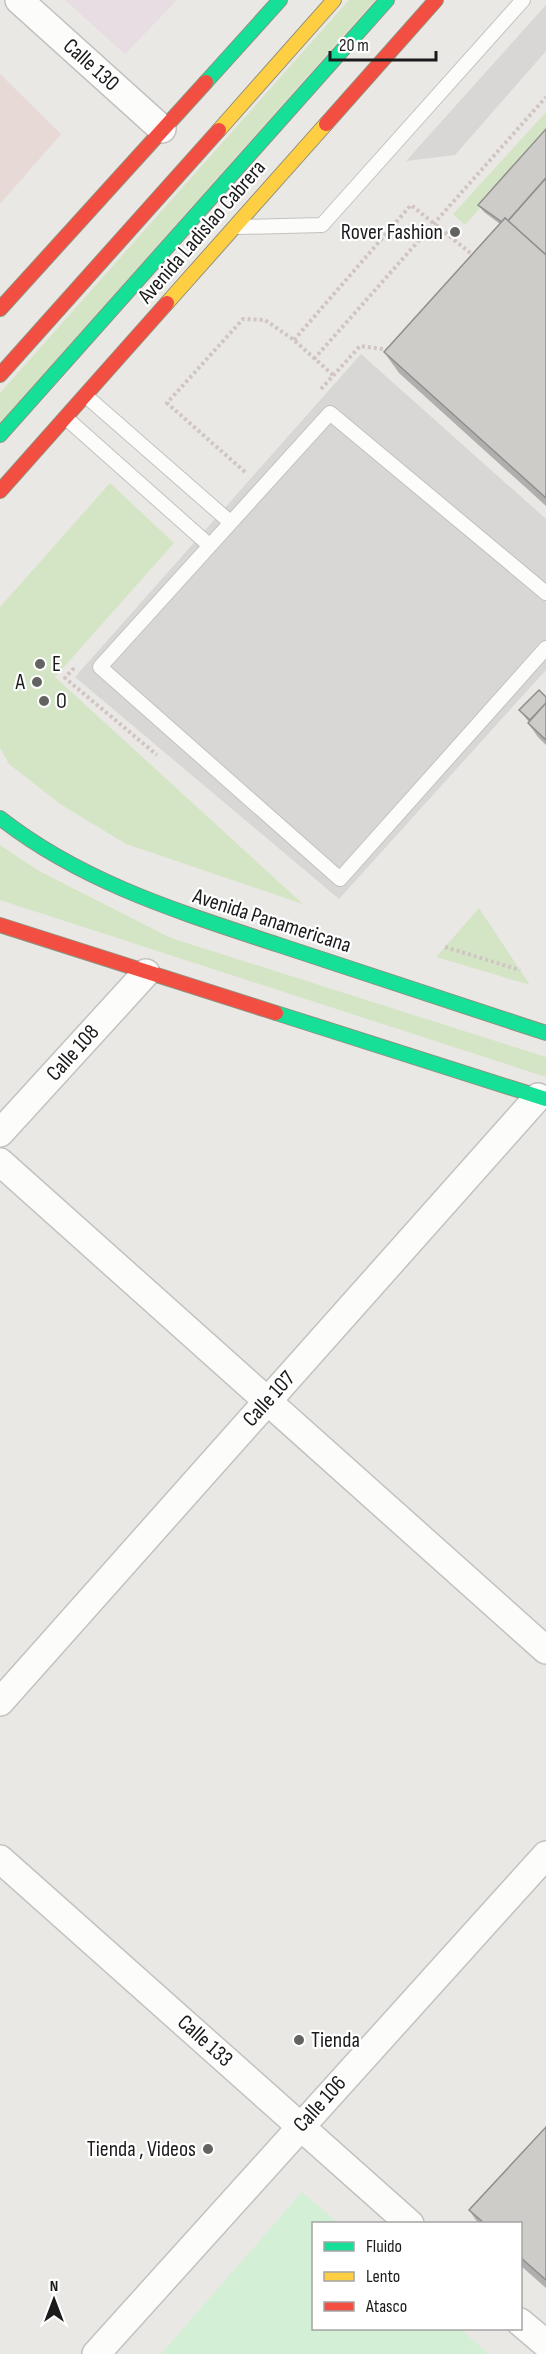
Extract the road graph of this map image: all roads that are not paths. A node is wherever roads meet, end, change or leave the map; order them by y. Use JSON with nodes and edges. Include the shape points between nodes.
{"nodes":[{"id":1,"x":19,"y":0,"type":"edge"},
{"id":2,"x":280,"y":0,"type":"edge"},
{"id":3,"x":334,"y":0,"type":"edge"},
{"id":4,"x":387,"y":0,"type":"edge"},
{"id":5,"x":436,"y":0,"type":"edge"},
{"id":6,"x":523,"y":0,"type":"edge"},
{"id":7,"x":162,"y":129,"type":"junction"},
{"id":8,"x":234,"y":227,"type":"junction"},
{"id":9,"x":0,"y":309,"type":"edge"},
{"id":10,"x":0,"y":375,"type":"edge"},
{"id":11,"x":86,"y":396,"type":"junction"},
{"id":12,"x":66,"y":417,"type":"junction"},
{"id":13,"x":0,"y":435,"type":"edge"},
{"id":14,"x":0,"y":491,"type":"edge"},
{"id":15,"x":230,"y":522,"type":"junction"},
{"id":16,"x":209,"y":545,"type":"junction"},
{"id":17,"x":546,"y":593,"type":"edge"},
{"id":18,"x":546,"y":648,"type":"edge"},
{"id":19,"x":0,"y":818,"type":"edge"},
{"id":20,"x":0,"y":925,"type":"edge"},
{"id":21,"x":146,"y":972,"type":"junction"},
{"id":22,"x":546,"y":1033,"type":"edge"},
{"id":23,"x":542,"y":1098,"type":"edge"},
{"id":24,"x":0,"y":1133,"type":"edge"},
{"id":25,"x":0,"y":1162,"type":"edge"},
{"id":26,"x":268,"y":1401,"type":"junction"},
{"id":27,"x":546,"y":1650,"type":"edge"},
{"id":28,"x":0,"y":1702,"type":"edge"},
{"id":29,"x":546,"y":1855,"type":"edge"},
{"id":30,"x":0,"y":1859,"type":"edge"},
{"id":31,"x":301,"y":2126,"type":"junction"},
{"id":32,"x":409,"y":2222,"type":"edge"},
{"id":33,"x":522,"y":2324,"type":"edge"},
{"id":34,"x":546,"y":2344,"type":"edge"},
{"id":35,"x":96,"y":2354,"type":"edge"}],
"edges":[{"from":1,"to":7,"type":"street","name":"Calle 130"},
{"from":2,"to":7,"type":"main road"},
{"from":3,"to":10,"type":"main road"},
{"from":4,"to":13,"type":"main road","name":"Avenida Ladislao Cabrera"},
{"from":5,"to":8,"type":"main road","name":"Avenida Ladislao Cabrera"},
{"from":6,"to":8,"type":"lane","via":[[322,225]]},
{"from":7,"to":9,"type":"main road"},
{"from":8,"to":11,"type":"main road","name":"Avenida Ladislao Cabrera"},
{"from":11,"to":12,"type":"main road","name":"Avenida Ladislao Cabrera"},
{"from":11,"to":15,"type":"lane"},
{"from":12,"to":14,"type":"main road","name":"Avenida Ladislao Cabrera"},
{"from":12,"to":16,"type":"lane"},
{"from":15,"to":16,"type":"lane"},
{"from":15,"to":17,"type":"lane","via":[[330,413]]},
{"from":16,"to":18,"type":"lane","via":[[100,667],[340,879]]},
{"from":19,"to":22,"type":"main road","name":"Avenida Panamericana","via":[[24,840],[107,885]]},
{"from":20,"to":21,"type":"main road"},
{"from":21,"to":23,"type":"main road"},
{"from":21,"to":24,"type":"street","name":"Calle 108"},
{"from":23,"to":26,"type":"street","name":"Calle 107"},
{"from":25,"to":26,"type":"street"},
{"from":26,"to":27,"type":"street"},
{"from":26,"to":28,"type":"street","name":"Calle 107"},
{"from":29,"to":31,"type":"street","name":"Calle 106"},
{"from":30,"to":31,"type":"street","name":"Calle 133"},
{"from":31,"to":32,"type":"street","name":"Calle 133"},
{"from":31,"to":35,"type":"street","name":"Calle 106"},
{"from":33,"to":34,"type":"street"}]}
